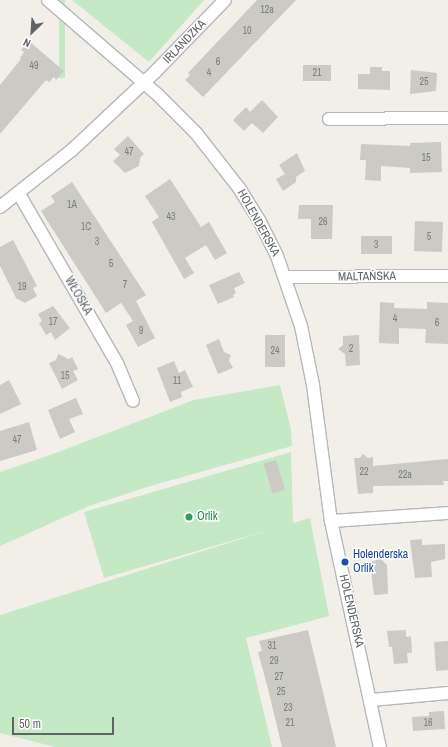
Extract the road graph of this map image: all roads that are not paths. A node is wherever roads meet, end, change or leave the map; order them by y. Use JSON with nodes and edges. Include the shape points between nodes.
{"nodes":[{"id":1,"x":48,"y":0,"type":"edge"},
{"id":2,"x":225,"y":0,"type":"edge"},
{"id":3,"x":143,"y":82,"type":"junction"},
{"id":4,"x":448,"y":118,"type":"edge"},
{"id":5,"x":330,"y":119,"type":"dead end"},
{"id":6,"x":19,"y":194,"type":"junction"},
{"id":7,"x":0,"y":207,"type":"edge"},
{"id":8,"x":448,"y":276,"type":"edge"},
{"id":9,"x":286,"y":277,"type":"junction"},
{"id":10,"x":133,"y":401,"type":"dead end"},
{"id":11,"x":448,"y":513,"type":"edge"},
{"id":12,"x":331,"y":521,"type":"junction"},
{"id":13,"x":448,"y":693,"type":"edge"},
{"id":14,"x":372,"y":700,"type":"junction"},
{"id":15,"x":380,"y":747,"type":"edge"}],
"edges":[{"from":1,"to":3,"type":"street","name":"HOLENDERSKA"},
{"from":2,"to":3,"type":"street","name":"IRLANDZKA"},
{"from":3,"to":6,"type":"street","via":[[72,150]]},
{"from":3,"to":9,"type":"street","name":"HOLENDERSKA","via":[[196,133],[218,160],[259,220]]},
{"from":4,"to":5,"type":"street"},
{"from":6,"to":7,"type":"street"},
{"from":6,"to":10,"type":"street","name":"WŁOSKA","via":[[117,363]]},
{"from":8,"to":9,"type":"street","name":"MALTAŃSKA"},
{"from":9,"to":12,"type":"street","name":"HOLENDERSKA","via":[[301,326],[310,368]]},
{"from":11,"to":12,"type":"street"},
{"from":12,"to":14,"type":"street","name":"HOLENDERSKA"},
{"from":13,"to":14,"type":"street"},
{"from":14,"to":15,"type":"street","name":"HOLENDERSKA"}]}
